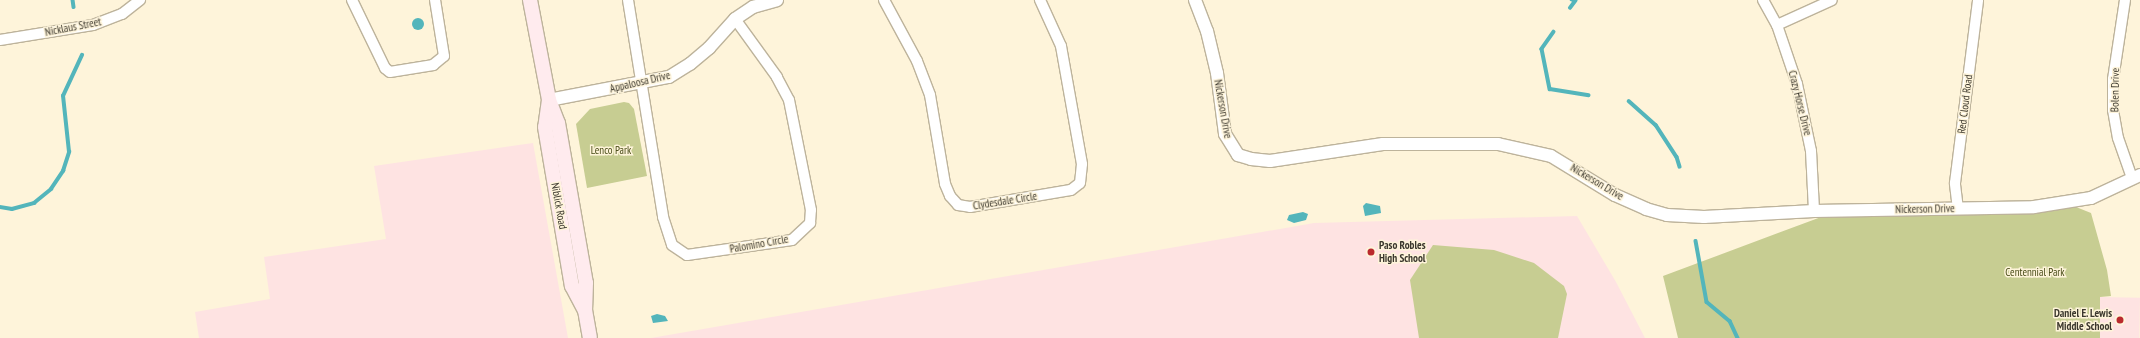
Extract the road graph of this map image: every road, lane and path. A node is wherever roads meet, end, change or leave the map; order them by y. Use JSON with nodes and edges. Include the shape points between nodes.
{"nodes":[{"id":1,"x":140,"y":0,"type":"edge"},
{"id":2,"x":352,"y":0,"type":"edge"},
{"id":3,"x":435,"y":0,"type":"edge"},
{"id":4,"x":530,"y":0,"type":"edge"},
{"id":5,"x":628,"y":0,"type":"edge"},
{"id":6,"x":777,"y":0,"type":"edge"},
{"id":7,"x":884,"y":0,"type":"edge"},
{"id":8,"x":1040,"y":0,"type":"edge"},
{"id":9,"x":1195,"y":0,"type":"edge"},
{"id":10,"x":1763,"y":0,"type":"edge"},
{"id":11,"x":1832,"y":0,"type":"edge"},
{"id":12,"x":1978,"y":0,"type":"edge"},
{"id":13,"x":2125,"y":0,"type":"edge"},
{"id":14,"x":734,"y":19,"type":"junction"},
{"id":15,"x":1777,"y":25,"type":"junction"},
{"id":16,"x":0,"y":40,"type":"edge"},
{"id":17,"x":642,"y":83,"type":"junction"},
{"id":18,"x":549,"y":100,"type":"junction"},
{"id":19,"x":2136,"y":177,"type":"edge"},
{"id":20,"x":1958,"y":209,"type":"junction"},
{"id":21,"x":1814,"y":211,"type":"junction"},
{"id":22,"x":590,"y":338,"type":"edge"}],
"edges":[{"from":1,"to":16,"type":"street","name":"Nicklaus Street","via":[[122,14],[93,25]]},
{"from":2,"to":3,"type":"street","via":[[385,68],[390,72],[433,65],[444,56]]},
{"from":4,"to":18,"type":"main road","name":"Niblick Road"},
{"from":5,"to":17,"type":"street","name":"Palomino Circle"},
{"from":6,"to":14,"type":"street","name":"Appaloosa Drive","via":[[753,7]]},
{"from":7,"to":8,"type":"street","name":"Clydesdale Circle","via":[[918,62],[930,95],[945,184],[950,196],[958,205],[970,207],[1071,190],[1080,182],[1082,164],[1061,46]]},
{"from":9,"to":21,"type":"street","name":"Nickerson Drive","via":[[1207,31],[1217,74],[1225,134],[1238,155],[1251,160],[1270,161],[1383,144],[1498,144],[1551,156],[1615,195],[1667,215],[1704,217]]},
{"from":10,"to":15,"type":"street","name":"Crazy Horse Drive"},
{"from":11,"to":15,"type":"street"},
{"from":12,"to":20,"type":"street","name":"Red Cloud Road","via":[[1956,183]]},
{"from":13,"to":19,"type":"street","name":"Bolen Drive","via":[[2113,78],[2113,110],[2118,138]]},
{"from":14,"to":17,"type":"street","name":"Appaloosa Drive","via":[[690,64],[669,77]]},
{"from":14,"to":17,"type":"street","name":"Palomino Circle","via":[[777,77],[789,100],[811,210],[810,223],[792,240],[687,255],[672,245],[663,217]]},
{"from":15,"to":21,"type":"street","name":"Crazy Horse Drive","via":[[1797,84],[1811,151]]},
{"from":17,"to":18,"type":"street","name":"Appaloosa Drive"},
{"from":18,"to":22,"type":"main road","name":"Niblick Road","via":[[545,127],[572,286],[585,310]]},
{"from":19,"to":20,"type":"street","name":"Nickerson Drive","via":[[2091,198],[2071,202],[2034,207]]},
{"from":20,"to":21,"type":"street","name":"Nickerson Drive"}]}
